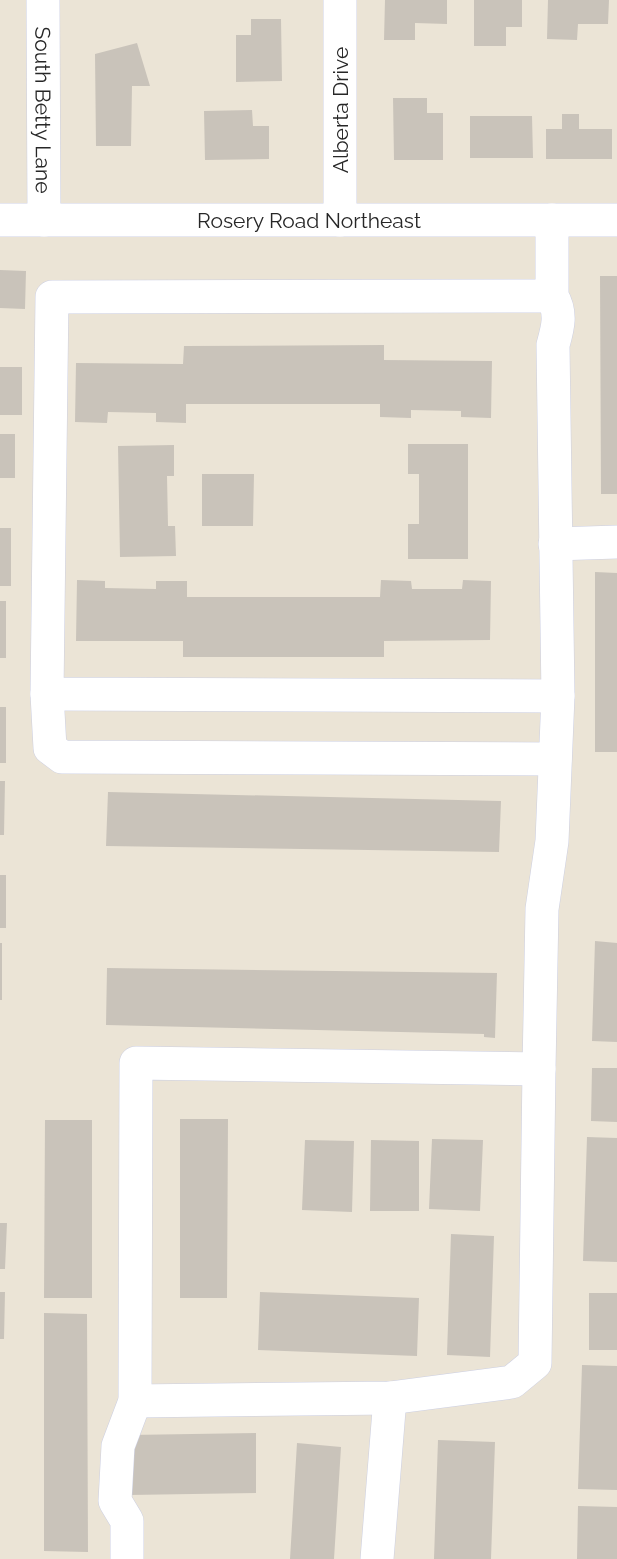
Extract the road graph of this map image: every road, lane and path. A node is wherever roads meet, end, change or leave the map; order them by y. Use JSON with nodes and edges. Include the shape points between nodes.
{"nodes":[{"id":1,"x":43,"y":0,"type":"edge"},
{"id":2,"x":340,"y":0,"type":"edge"},
{"id":3,"x":0,"y":220,"type":"edge"},
{"id":4,"x":44,"y":220,"type":"junction"},
{"id":5,"x":340,"y":220,"type":"junction"},
{"id":6,"x":552,"y":220,"type":"junction"},
{"id":7,"x":617,"y":220,"type":"edge"},
{"id":8,"x":552,"y":296,"type":"junction"},
{"id":9,"x":617,"y":542,"type":"edge"},
{"id":10,"x":555,"y":544,"type":"junction"},
{"id":11,"x":47,"y":694,"type":"junction"},
{"id":12,"x":558,"y":696,"type":"junction"},
{"id":13,"x":555,"y":759,"type":"junction"},
{"id":14,"x":539,"y":1069,"type":"junction"},
{"id":15,"x":390,"y":1398,"type":"junction"},
{"id":16,"x":135,"y":1401,"type":"junction"},
{"id":17,"x":127,"y":1559,"type":"edge"},
{"id":18,"x":377,"y":1559,"type":"edge"}],
"edges":[{"from":1,"to":4,"type":"street","name":"South Betty Lane"},
{"from":2,"to":5,"type":"street","name":"Alberta Drive"},
{"from":3,"to":4,"type":"street","name":"Rosery Road Northeast"},
{"from":4,"to":5,"type":"street","name":"Rosery Road Northeast"},
{"from":5,"to":6,"type":"street","name":"Rosery Road Northeast"},
{"from":6,"to":7,"type":"street","name":"Rosery Road Northeast"},
{"from":6,"to":8,"type":"street"},
{"from":8,"to":10,"type":"street","via":[[546,305],[546,325],[553,345]]},
{"from":8,"to":11,"type":"street","via":[[52,297]]},
{"from":9,"to":10,"type":"street"},
{"from":10,"to":12,"type":"street"},
{"from":11,"to":12,"type":"street"},
{"from":11,"to":13,"type":"street","via":[[50,747],[62,757]]},
{"from":12,"to":13,"type":"street"},
{"from":13,"to":14,"type":"street","via":[[552,841],[542,909]]},
{"from":14,"to":15,"type":"street","via":[[535,1363],[512,1382]]},
{"from":14,"to":16,"type":"street","via":[[136,1063]]},
{"from":15,"to":16,"type":"street"},
{"from":15,"to":18,"type":"street"},
{"from":16,"to":17,"type":"street","via":[[118,1446],[115,1501],[127,1521]]}]}
